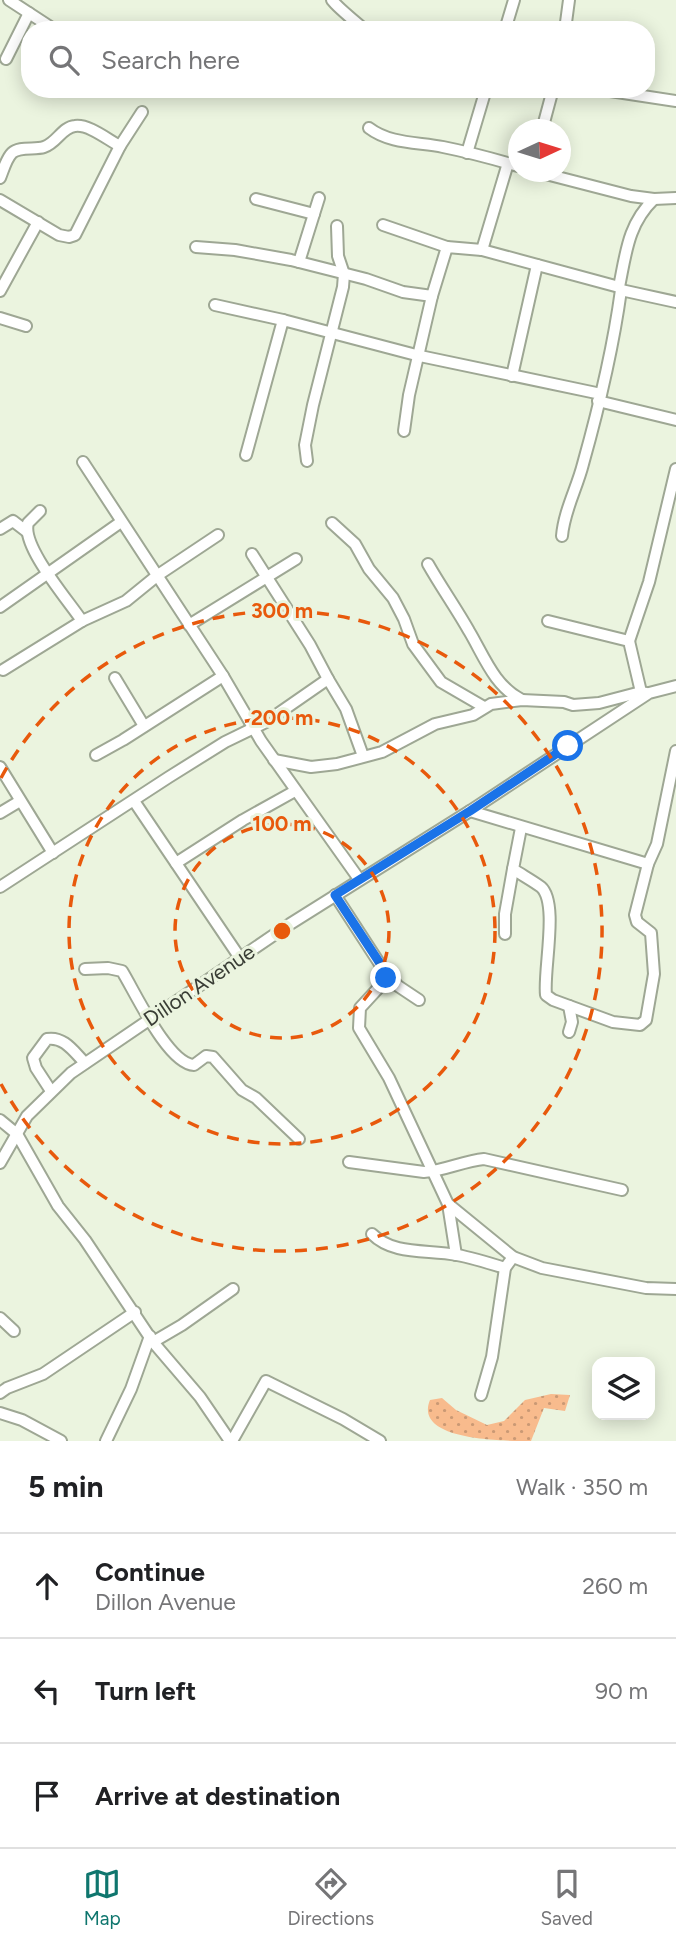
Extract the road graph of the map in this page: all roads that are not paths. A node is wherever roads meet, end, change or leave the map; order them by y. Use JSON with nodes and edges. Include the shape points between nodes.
{"nodes":[{"id":1,"x":9,"y":0,"type":"edge"},
{"id":2,"x":332,"y":0,"type":"edge"},
{"id":3,"x":514,"y":0,"type":"edge"},
{"id":4,"x":570,"y":1,"type":"edge"},
{"id":5,"x":29,"y":13,"type":"junction"},
{"id":6,"x":25,"y":21,"type":"edge"},
{"id":7,"x":41,"y":21,"type":"edge"},
{"id":8,"x":356,"y":21,"type":"edge"},
{"id":9,"x":508,"y":21,"type":"edge"},
{"id":10,"x":567,"y":21,"type":"edge"},
{"id":11,"x":21,"y":29,"type":"edge"},
{"id":12,"x":6,"y":60,"type":"dead end"},
{"id":13,"x":483,"y":98,"type":"edge"},
{"id":14,"x":550,"y":98,"type":"edge"},
{"id":15,"x":655,"y":98,"type":"edge"},
{"id":16,"x":676,"y":101,"type":"edge"},
{"id":17,"x":142,"y":111,"type":"dead end"},
{"id":18,"x":544,"y":119,"type":"edge"},
{"id":19,"x":369,"y":128,"type":"dead end"},
{"id":20,"x":120,"y":146,"type":"junction"},
{"id":21,"x":467,"y":153,"type":"junction"},
{"id":22,"x":508,"y":164,"type":"edge"},
{"id":23,"x":0,"y":178,"type":"edge"},
{"id":24,"x":508,"y":179,"type":"edge"},
{"id":25,"x":571,"y":179,"type":"edge"},
{"id":26,"x":318,"y":198,"type":"dead end"},
{"id":27,"x":676,"y":198,"type":"edge"},
{"id":28,"x":256,"y":199,"type":"dead end"},
{"id":29,"x":654,"y":199,"type":"junction"},
{"id":30,"x":0,"y":200,"type":"edge"},
{"id":31,"x":314,"y":214,"type":"junction"},
{"id":32,"x":38,"y":222,"type":"junction"},
{"id":33,"x":383,"y":225,"type":"dead end"},
{"id":34,"x":337,"y":226,"type":"dead end"},
{"id":35,"x":196,"y":247,"type":"dead end"},
{"id":36,"x":447,"y":247,"type":"junction"},
{"id":37,"x":482,"y":250,"type":"junction"},
{"id":38,"x":299,"y":262,"type":"junction"},
{"id":39,"x":537,"y":265,"type":"junction"},
{"id":40,"x":344,"y":274,"type":"junction"},
{"id":41,"x":620,"y":288,"type":"junction"},
{"id":42,"x":0,"y":291,"type":"edge"},
{"id":43,"x":432,"y":296,"type":"junction"},
{"id":44,"x":676,"y":302,"type":"edge"},
{"id":45,"x":215,"y":305,"type":"dead end"},
{"id":46,"x":0,"y":318,"type":"edge"},
{"id":47,"x":284,"y":320,"type":"junction"},
{"id":48,"x":26,"y":326,"type":"dead end"},
{"id":49,"x":332,"y":334,"type":"junction"},
{"id":50,"x":420,"y":355,"type":"junction"},
{"id":51,"x":512,"y":376,"type":"junction"},
{"id":52,"x":600,"y":398,"type":"junction"},
{"id":53,"x":676,"y":419,"type":"edge"},
{"id":54,"x":404,"y":431,"type":"dead end"},
{"id":55,"x":246,"y":455,"type":"dead end"},
{"id":56,"x":307,"y":461,"type":"dead end"},
{"id":57,"x":83,"y":462,"type":"dead end"},
{"id":58,"x":676,"y":469,"type":"edge"},
{"id":59,"x":40,"y":511,"type":"dead end"},
{"id":60,"x":121,"y":522,"type":"junction"},
{"id":61,"x":332,"y":523,"type":"dead end"},
{"id":62,"x":0,"y":529,"type":"edge"},
{"id":63,"x":26,"y":531,"type":"junction"},
{"id":64,"x":218,"y":535,"type":"dead end"},
{"id":65,"x":562,"y":536,"type":"dead end"},
{"id":66,"x":252,"y":554,"type":"dead end"},
{"id":67,"x":296,"y":559,"type":"dead end"},
{"id":68,"x":428,"y":564,"type":"dead end"},
{"id":69,"x":48,"y":572,"type":"junction"},
{"id":70,"x":158,"y":575,"type":"junction"},
{"id":71,"x":267,"y":577,"type":"junction"},
{"id":72,"x":0,"y":607,"type":"edge"},
{"id":73,"x":82,"y":621,"type":"junction"},
{"id":74,"x":548,"y":621,"type":"dead end"},
{"id":75,"x":189,"y":625,"type":"junction"},
{"id":76,"x":629,"y":640,"type":"junction"},
{"id":77,"x":3,"y":670,"type":"dead end"},
{"id":78,"x":223,"y":676,"type":"junction"},
{"id":79,"x":115,"y":678,"type":"dead end"},
{"id":80,"x":328,"y":679,"type":"junction"},
{"id":81,"x":676,"y":686,"type":"edge"},
{"id":82,"x":645,"y":693,"type":"junction"},
{"id":83,"x":522,"y":700,"type":"junction"},
{"id":84,"x":484,"y":707,"type":"junction"},
{"id":85,"x":144,"y":726,"type":"junction"},
{"id":86,"x":254,"y":729,"type":"junction"},
{"id":87,"x":676,"y":751,"type":"edge"},
{"id":88,"x":96,"y":755,"type":"dead end"},
{"id":89,"x":363,"y":756,"type":"junction"},
{"id":90,"x":274,"y":760,"type":"junction"},
{"id":91,"x":0,"y":767,"type":"edge"},
{"id":92,"x":295,"y":791,"type":"junction"},
{"id":93,"x":20,"y":801,"type":"junction"},
{"id":94,"x":135,"y":801,"type":"junction"},
{"id":95,"x":470,"y":811,"type":"junction"},
{"id":96,"x":0,"y":813,"type":"edge"},
{"id":97,"x":521,"y":828,"type":"junction"},
{"id":98,"x":53,"y":853,"type":"junction"},
{"id":99,"x":176,"y":863,"type":"junction"},
{"id":100,"x":648,"y":864,"type":"junction"},
{"id":101,"x":513,"y":869,"type":"junction"},
{"id":102,"x":359,"y":879,"type":"junction"},
{"id":103,"x":0,"y":887,"type":"edge"},
{"id":104,"x":335,"y":895,"type":"junction"},
{"id":105,"x":505,"y":934,"type":"dead end"},
{"id":106,"x":240,"y":958,"type":"junction"},
{"id":107,"x":85,"y":969,"type":"dead end"},
{"id":108,"x":385,"y":971,"type":"junction"},
{"id":109,"x":419,"y":1000,"type":"dead end"},
{"id":110,"x":569,"y":1006,"type":"junction"},
{"id":111,"x":148,"y":1020,"type":"junction"},
{"id":112,"x":569,"y":1032,"type":"dead end"},
{"id":113,"x":85,"y":1063,"type":"junction"},
{"id":114,"x":51,"y":1091,"type":"junction"},
{"id":115,"x":0,"y":1120,"type":"edge"},
{"id":116,"x":17,"y":1134,"type":"junction"},
{"id":117,"x":299,"y":1139,"type":"dead end"},
{"id":118,"x":0,"y":1163,"type":"edge"},
{"id":119,"x":349,"y":1163,"type":"dead end"},
{"id":120,"x":434,"y":1172,"type":"junction"},
{"id":121,"x":622,"y":1190,"type":"dead end"},
{"id":122,"x":449,"y":1204,"type":"junction"},
{"id":123,"x":372,"y":1234,"type":"dead end"},
{"id":124,"x":456,"y":1255,"type":"junction"},
{"id":125,"x":513,"y":1257,"type":"junction"},
{"id":126,"x":505,"y":1268,"type":"junction"},
{"id":127,"x":233,"y":1289,"type":"dead end"},
{"id":128,"x":676,"y":1289,"type":"edge"},
{"id":129,"x":135,"y":1312,"type":"junction"},
{"id":130,"x":0,"y":1318,"type":"edge"},
{"id":131,"x":14,"y":1331,"type":"dead end"},
{"id":132,"x":151,"y":1339,"type":"junction"},
{"id":133,"x":0,"y":1394,"type":"edge"},
{"id":134,"x":481,"y":1395,"type":"dead end"},
{"id":135,"x":0,"y":1413,"type":"edge"},
{"id":136,"x":61,"y":1441,"type":"edge"},
{"id":137,"x":106,"y":1441,"type":"edge"},
{"id":138,"x":231,"y":1441,"type":"edge"},
{"id":139,"x":380,"y":1441,"type":"edge"}],
"edges":[{"from":1,"to":5,"type":"street"},
{"from":2,"to":8,"type":"street"},
{"from":3,"to":9,"type":"street"},
{"from":4,"to":10,"type":"street"},
{"from":5,"to":6,"type":"street"},
{"from":5,"to":7,"type":"street"},
{"from":11,"to":12,"type":"street"},
{"from":13,"to":21,"type":"street"},
{"from":14,"to":18,"type":"street"},
{"from":15,"to":16,"type":"street"},
{"from":17,"to":20,"type":"street"},
{"from":19,"to":21,"type":"street","via":[[394,140]]},
{"from":20,"to":23,"type":"street","via":[[75,125],[45,147],[12,153]]},
{"from":20,"to":32,"type":"street","via":[[75,234],[58,235]]},
{"from":21,"to":22,"type":"street"},
{"from":24,"to":37,"type":"street"},
{"from":25,"to":29,"type":"street"},
{"from":26,"to":31,"type":"street"},
{"from":27,"to":29,"type":"street"},
{"from":28,"to":31,"type":"street"},
{"from":29,"to":41,"type":"street","via":[[639,213],[628,239]]},
{"from":30,"to":32,"type":"street"},
{"from":31,"to":38,"type":"street"},
{"from":32,"to":42,"type":"street"},
{"from":33,"to":36,"type":"street"},
{"from":34,"to":40,"type":"street"},
{"from":35,"to":38,"type":"street"},
{"from":36,"to":37,"type":"street"},
{"from":36,"to":43,"type":"street"},
{"from":37,"to":39,"type":"street"},
{"from":38,"to":40,"type":"street"},
{"from":39,"to":41,"type":"street"},
{"from":39,"to":51,"type":"street"},
{"from":40,"to":43,"type":"street"},
{"from":40,"to":49,"type":"street"},
{"from":41,"to":44,"type":"street"},
{"from":41,"to":52,"type":"street","via":[[615,337]]},
{"from":43,"to":50,"type":"street"},
{"from":45,"to":47,"type":"street"},
{"from":46,"to":48,"type":"street"},
{"from":47,"to":49,"type":"street"},
{"from":47,"to":55,"type":"street"},
{"from":49,"to":50,"type":"street"},
{"from":49,"to":56,"type":"street","via":[[305,445]]},
{"from":50,"to":51,"type":"street"},
{"from":50,"to":54,"type":"street"},
{"from":51,"to":52,"type":"street"},
{"from":52,"to":53,"type":"street"},
{"from":52,"to":65,"type":"street"},
{"from":57,"to":60,"type":"street"},
{"from":58,"to":76,"type":"street","via":[[649,582]]},
{"from":59,"to":63,"type":"street"},
{"from":60,"to":69,"type":"street"},
{"from":60,"to":70,"type":"street"},
{"from":61,"to":84,"type":"street","via":[[355,544],[393,598],[413,644],[441,682]]},
{"from":62,"to":63,"type":"street","via":[[13,521]]},
{"from":63,"to":69,"type":"street"},
{"from":64,"to":70,"type":"street"},
{"from":66,"to":71,"type":"street"},
{"from":67,"to":71,"type":"street"},
{"from":68,"to":83,"type":"street","via":[[495,678]]},
{"from":69,"to":72,"type":"street"},
{"from":69,"to":73,"type":"street"},
{"from":70,"to":73,"type":"street","via":[[126,601]]},
{"from":70,"to":75,"type":"street"},
{"from":71,"to":75,"type":"street"},
{"from":71,"to":80,"type":"street"},
{"from":73,"to":77,"type":"street"},
{"from":74,"to":76,"type":"street"},
{"from":75,"to":78,"type":"street"},
{"from":76,"to":82,"type":"street"},
{"from":78,"to":85,"type":"street"},
{"from":78,"to":86,"type":"street"},
{"from":79,"to":85,"type":"street"},
{"from":80,"to":86,"type":"street"},
{"from":80,"to":89,"type":"street","via":[[346,709]]},
{"from":81,"to":82,"type":"street","name":"Dillon Avenue"},
{"from":82,"to":83,"type":"street","via":[[573,705]]},
{"from":82,"to":95,"type":"street","name":"Dillon Avenue"},
{"from":83,"to":84,"type":"street"},
{"from":84,"to":89,"type":"street"},
{"from":85,"to":88,"type":"street"},
{"from":86,"to":90,"type":"street"},
{"from":86,"to":94,"type":"street","via":[[225,742]]},
{"from":87,"to":100,"type":"street","via":[[663,820]]},
{"from":89,"to":90,"type":"street","via":[[311,767]]},
{"from":90,"to":92,"type":"street"},
{"from":91,"to":93,"type":"street"},
{"from":92,"to":99,"type":"street"},
{"from":92,"to":102,"type":"street"},
{"from":93,"to":96,"type":"street"},
{"from":93,"to":98,"type":"street"},
{"from":94,"to":98,"type":"street"},
{"from":94,"to":99,"type":"street"},
{"from":95,"to":97,"type":"street"},
{"from":95,"to":102,"type":"street","name":"Dillon Avenue"},
{"from":97,"to":100,"type":"street"},
{"from":97,"to":101,"type":"street"},
{"from":98,"to":103,"type":"street"},
{"from":99,"to":106,"type":"street"},
{"from":100,"to":110,"type":"street","via":[[635,915],[651,933],[654,954],[646,1020],[632,1026]]},
{"from":101,"to":105,"type":"street"},
{"from":101,"to":110,"type":"street","via":[[546,894],[550,943],[546,995]]},
{"from":102,"to":104,"type":"street","name":"Dillon Avenue"},
{"from":104,"to":106,"type":"street","name":"Dillon Avenue"},
{"from":104,"to":108,"type":"street"},
{"from":106,"to":111,"type":"street","name":"Dillon Avenue"},
{"from":107,"to":111,"type":"street","via":[[122,971]]},
{"from":108,"to":109,"type":"street"},
{"from":108,"to":120,"type":"street","via":[[386,978],[360,1008],[359,1028],[389,1078]]},
{"from":110,"to":112,"type":"street"},
{"from":111,"to":113,"type":"street","name":"Dillon Avenue"},
{"from":111,"to":117,"type":"street","via":[[188,1065],[213,1057],[242,1090]]},
{"from":113,"to":114,"type":"street","name":"Dillon Avenue"},
{"from":113,"to":114,"type":"street","via":[[64,1042],[47,1039],[33,1058]]},
{"from":114,"to":116,"type":"street","name":"Dillon Avenue"},
{"from":115,"to":116,"type":"street"},
{"from":116,"to":118,"type":"street","name":"Dillon Avenue"},
{"from":116,"to":129,"type":"street","via":[[58,1206]]},
{"from":119,"to":120,"type":"street"},
{"from":120,"to":121,"type":"street","via":[[484,1159]]},
{"from":120,"to":122,"type":"street"},
{"from":122,"to":124,"type":"street"},
{"from":122,"to":125,"type":"street"},
{"from":123,"to":124,"type":"street","via":[[396,1249]]},
{"from":124,"to":126,"type":"street"},
{"from":125,"to":126,"type":"street"},
{"from":125,"to":128,"type":"street","via":[[564,1273]]},
{"from":126,"to":134,"type":"street","via":[[492,1357]]},
{"from":127,"to":132,"type":"street","via":[[183,1325]]},
{"from":129,"to":132,"type":"street"},
{"from":129,"to":133,"type":"street","via":[[43,1374]]},
{"from":130,"to":131,"type":"street"},
{"from":132,"to":137,"type":"street"},
{"from":132,"to":138,"type":"street"},
{"from":135,"to":136,"type":"street"},
{"from":138,"to":139,"type":"street","via":[[266,1381]]}]}
